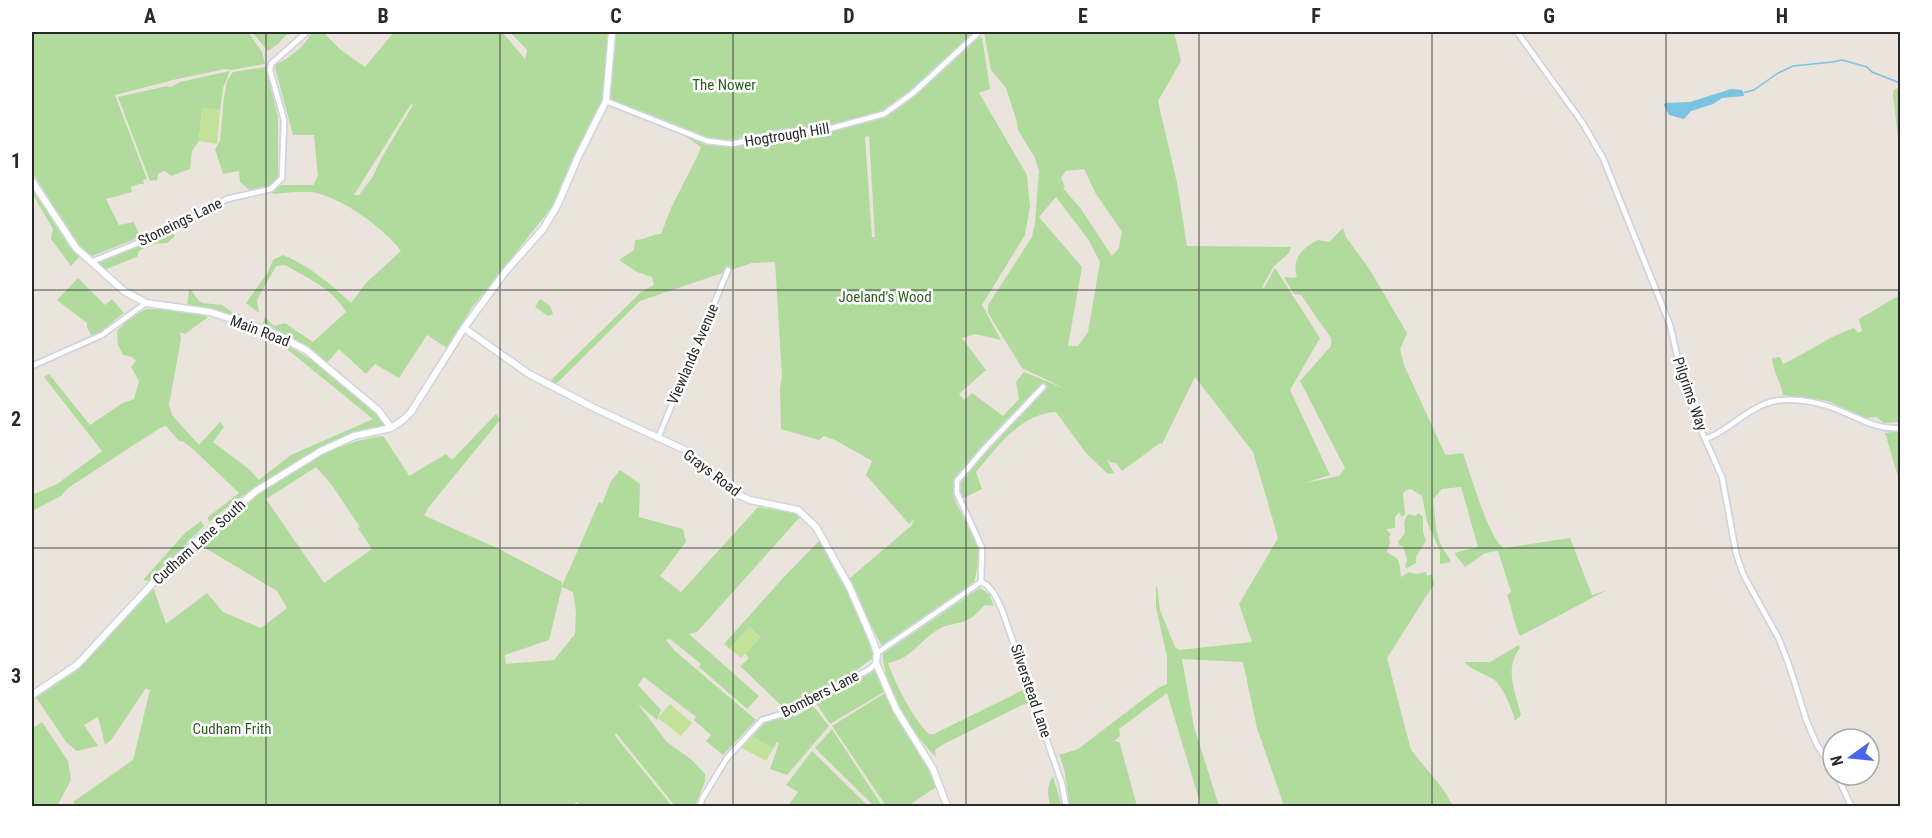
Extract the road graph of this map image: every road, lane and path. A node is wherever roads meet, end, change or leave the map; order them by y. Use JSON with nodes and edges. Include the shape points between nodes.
{"nodes":[{"id":1,"x":307,"y":32,"type":"edge"},
{"id":2,"x":612,"y":32,"type":"edge"},
{"id":3,"x":979,"y":32,"type":"edge"},
{"id":4,"x":1517,"y":32,"type":"edge"},
{"id":5,"x":606,"y":101,"type":"junction"},
{"id":6,"x":32,"y":181,"type":"edge"},
{"id":7,"x":91,"y":262,"type":"junction"},
{"id":8,"x":728,"y":270,"type":"dead end"},
{"id":9,"x":146,"y":303,"type":"junction"},
{"id":10,"x":464,"y":328,"type":"junction"},
{"id":11,"x":32,"y":366,"type":"edge"},
{"id":12,"x":1043,"y":387,"type":"dead end"},
{"id":13,"x":391,"y":428,"type":"junction"},
{"id":14,"x":1900,"y":428,"type":"edge"},
{"id":15,"x":658,"y":438,"type":"junction"},
{"id":16,"x":1706,"y":439,"type":"junction"},
{"id":17,"x":981,"y":582,"type":"junction"},
{"id":18,"x":877,"y":653,"type":"junction"},
{"id":19,"x":876,"y":663,"type":"junction"},
{"id":20,"x":32,"y":695,"type":"edge"},
{"id":21,"x":1821,"y":751,"type":"edge"},
{"id":22,"x":1842,"y":787,"type":"edge"},
{"id":23,"x":700,"y":807,"type":"edge"},
{"id":24,"x":946,"y":807,"type":"edge"},
{"id":25,"x":1066,"y":807,"type":"edge"},
{"id":26,"x":1851,"y":807,"type":"edge"}],
"edges":[{"from":1,"to":7,"type":"street","name":"Stoneings Lane","via":[[271,64],[284,120],[279,182],[271,189],[227,199],[177,227]]},
{"from":2,"to":5,"type":"street"},
{"from":3,"to":5,"type":"street","name":"Hogtrough Hill","via":[[913,93],[884,114],[821,131],[786,132],[732,144],[707,141]]},
{"from":4,"to":16,"type":"street","name":"Pilgrims Way","via":[[1603,158],[1670,325],[1686,388]]},
{"from":5,"to":10,"type":"street","via":[[548,221]]},
{"from":6,"to":7,"type":"street","name":"Main Road","via":[[76,248]]},
{"from":7,"to":9,"type":"street","name":"Main Road","via":[[124,291]]},
{"from":8,"to":15,"type":"street","name":"Viewlands Avenue"},
{"from":9,"to":11,"type":"street","via":[[102,335]]},
{"from":9,"to":13,"type":"street","name":"Main Road","via":[[210,312],[273,332],[306,350],[379,411]]},
{"from":10,"to":13,"type":"street","via":[[411,412]]},
{"from":10,"to":15,"type":"street","name":"Grays Road","via":[[529,374]]},
{"from":12,"to":17,"type":"street","via":[[957,481],[957,492],[982,548]]},
{"from":13,"to":20,"type":"street","name":"Cudham Lane South","via":[[354,436],[321,451],[256,490],[151,585],[77,665]]},
{"from":14,"to":16,"type":"street","via":[[1883,428],[1814,403],[1781,400],[1761,406]]},
{"from":15,"to":18,"type":"street","name":"Grays Road","via":[[685,450],[739,495],[798,510],[816,527],[849,586]]},
{"from":16,"to":21,"type":"street","name":"Pilgrims Way","via":[[1725,487],[1743,574],[1779,639]]},
{"from":17,"to":18,"type":"street"},
{"from":17,"to":25,"type":"street","name":"Silverstead Lane","via":[[995,595],[1010,628],[1062,784]]},
{"from":18,"to":19,"type":"street","name":"Grays Road"},
{"from":19,"to":23,"type":"street","name":"Bombers Lane","via":[[795,710],[762,720],[727,758]]},
{"from":19,"to":24,"type":"street","name":"Grays Road","via":[[896,710],[933,769]]},
{"from":22,"to":26,"type":"street"}]}
